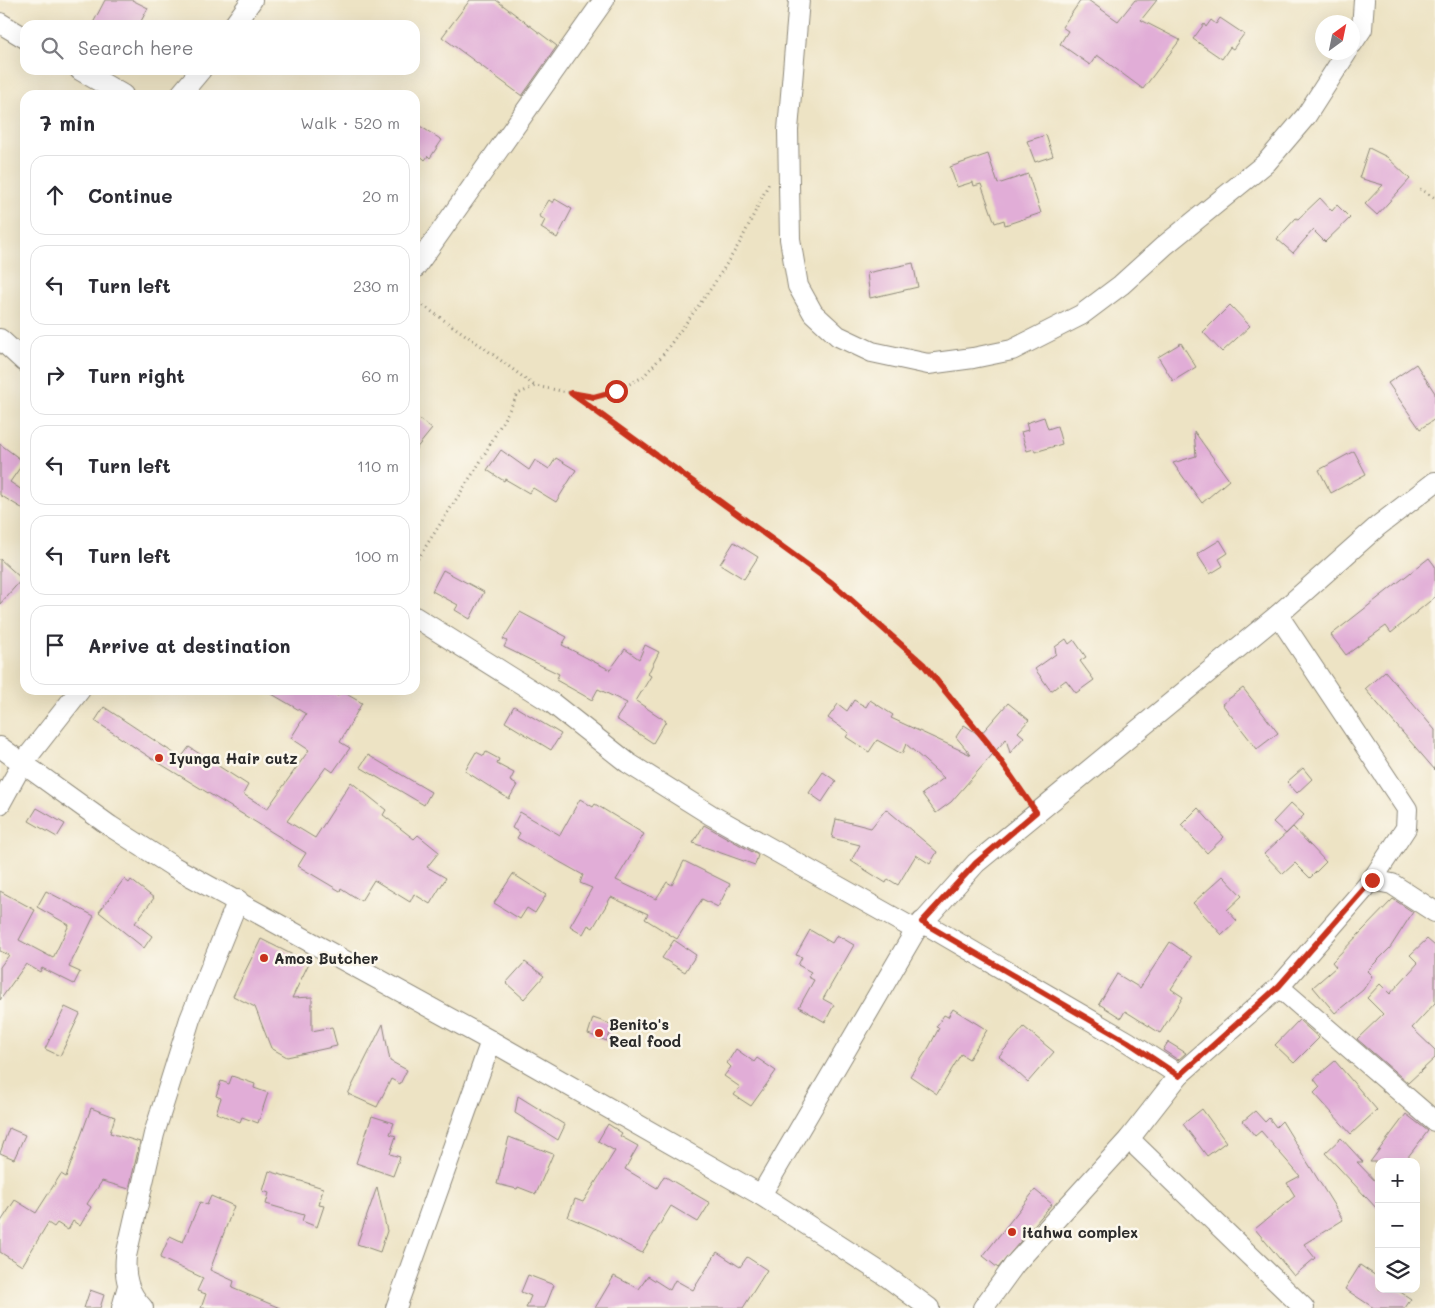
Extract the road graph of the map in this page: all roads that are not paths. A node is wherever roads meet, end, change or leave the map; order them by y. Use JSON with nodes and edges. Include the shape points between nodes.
{"nodes":[{"id":1,"x":252,"y":0,"type":"edge"},
{"id":2,"x":604,"y":0,"type":"edge"},
{"id":3,"x":799,"y":0,"type":"edge"},
{"id":4,"x":1364,"y":0,"type":"edge"},
{"id":5,"x":238,"y":20,"type":"edge"},
{"id":6,"x":0,"y":23,"type":"edge"},
{"id":7,"x":1360,"y":32,"type":"edge"},
{"id":8,"x":20,"y":35,"type":"edge"},
{"id":9,"x":1342,"y":60,"type":"edge"},
{"id":10,"x":89,"y":75,"type":"edge"},
{"id":11,"x":197,"y":75,"type":"edge"},
{"id":12,"x":114,"y":90,"type":"edge"},
{"id":13,"x":184,"y":90,"type":"edge"},
{"id":14,"x":420,"y":261,"type":"edge"},
{"id":15,"x":0,"y":339,"type":"edge"},
{"id":16,"x":20,"y":357,"type":"edge"},
{"id":17,"x":1435,"y":482,"type":"edge"},
{"id":18,"x":1278,"y":615,"type":"junction"},
{"id":19,"x":420,"y":620,"type":"edge"},
{"id":20,"x":76,"y":695,"type":"edge"},
{"id":21,"x":0,"y":747,"type":"edge"},
{"id":22,"x":22,"y":764,"type":"junction"},
{"id":23,"x":0,"y":804,"type":"edge"},
{"id":24,"x":1372,"y":880,"type":"junction"},
{"id":25,"x":238,"y":900,"type":"junction"},
{"id":26,"x":1435,"y":912,"type":"edge"},
{"id":27,"x":919,"y":926,"type":"junction"},
{"id":28,"x":1279,"y":986,"type":"junction"},
{"id":29,"x":490,"y":1041,"type":"junction"},
{"id":30,"x":1179,"y":1076,"type":"junction"},
{"id":31,"x":1434,"y":1121,"type":"edge"},
{"id":32,"x":1129,"y":1139,"type":"junction"},
{"id":33,"x":761,"y":1195,"type":"junction"},
{"id":34,"x":128,"y":1286,"type":"junction"},
{"id":35,"x":122,"y":1308,"type":"edge"},
{"id":36,"x":143,"y":1308,"type":"edge"},
{"id":37,"x":396,"y":1308,"type":"edge"},
{"id":38,"x":929,"y":1308,"type":"edge"},
{"id":39,"x":983,"y":1308,"type":"edge"},
{"id":40,"x":1304,"y":1308,"type":"edge"}],
"edges":[{"from":1,"to":5,"type":"street"},
{"from":2,"to":14,"type":"street"},
{"from":3,"to":9,"type":"street","via":[[788,130],[790,239],[798,286],[813,312],[838,336],[872,352],[928,364],[1012,350],[1081,315],[1121,286],[1164,246],[1266,163],[1306,116]]},
{"from":4,"to":7,"type":"street"},
{"from":6,"to":8,"type":"street"},
{"from":10,"to":12,"type":"street"},
{"from":11,"to":13,"type":"street"},
{"from":15,"to":16,"type":"street"},
{"from":17,"to":18,"type":"street","via":[[1378,526]]},
{"from":18,"to":24,"type":"street","via":[[1407,809],[1406,828]]},
{"from":18,"to":27,"type":"street","via":[[976,863]]},
{"from":19,"to":27,"type":"street","via":[[552,703],[628,763],[702,810]]},
{"from":20,"to":22,"type":"street"},
{"from":21,"to":22,"type":"street"},
{"from":22,"to":23,"type":"street"},
{"from":22,"to":25,"type":"street","via":[[166,862]]},
{"from":24,"to":26,"type":"street","via":[[1392,884]]},
{"from":24,"to":28,"type":"street"},
{"from":25,"to":29,"type":"street"},
{"from":25,"to":34,"type":"street","via":[[190,1019],[154,1134],[126,1256],[124,1271]]},
{"from":27,"to":30,"type":"street","via":[[1128,1042]]},
{"from":27,"to":33,"type":"street"},
{"from":28,"to":30,"type":"street"},
{"from":28,"to":31,"type":"street"},
{"from":29,"to":33,"type":"street"},
{"from":29,"to":37,"type":"street"},
{"from":30,"to":32,"type":"street"},
{"from":32,"to":39,"type":"street","via":[[1015,1264]]},
{"from":32,"to":40,"type":"street"},
{"from":33,"to":38,"type":"street","via":[[886,1276]]},
{"from":34,"to":35,"type":"street"},
{"from":34,"to":36,"type":"street"}]}
